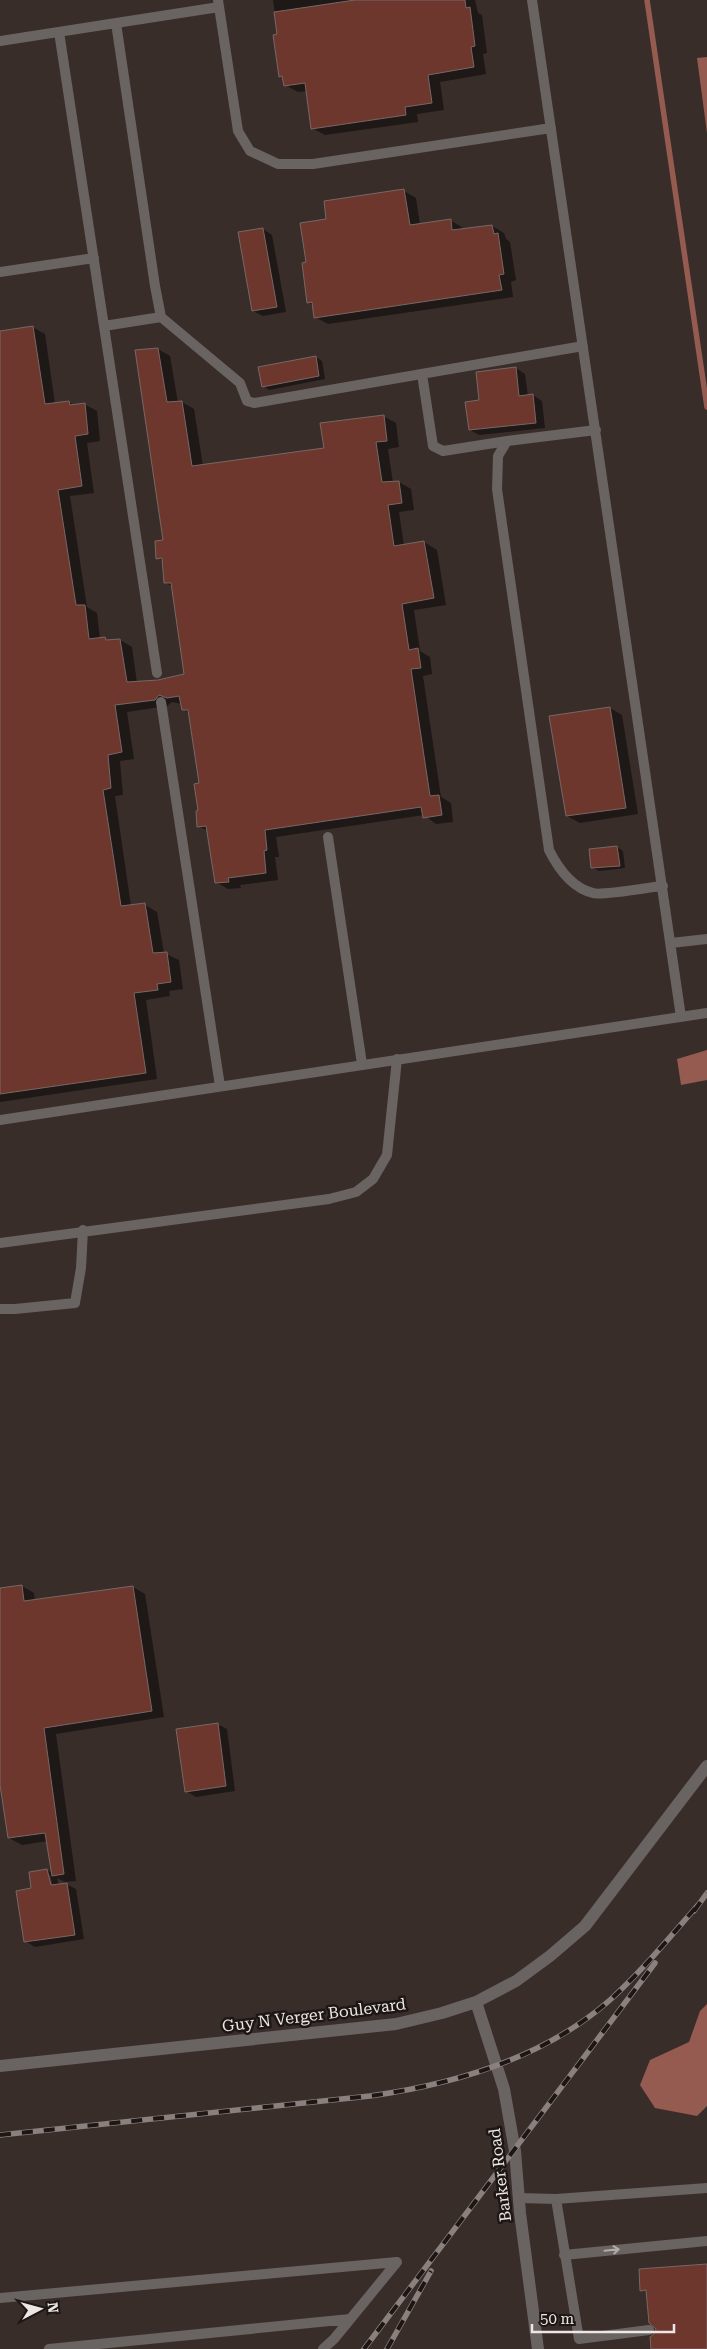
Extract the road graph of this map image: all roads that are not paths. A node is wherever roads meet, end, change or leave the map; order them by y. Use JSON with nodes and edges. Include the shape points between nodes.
{"nodes":[{"id":1,"x":532,"y":0,"type":"edge"},
{"id":2,"x":218,"y":4,"type":"edge"},
{"id":3,"x":116,"y":23,"type":"junction"},
{"id":4,"x":60,"y":32,"type":"junction"},
{"id":5,"x":0,"y":41,"type":"edge"},
{"id":6,"x":551,"y":128,"type":"junction"},
{"id":7,"x":94,"y":258,"type":"junction"},
{"id":8,"x":0,"y":272,"type":"edge"},
{"id":9,"x":161,"y":317,"type":"junction"},
{"id":10,"x":104,"y":326,"type":"junction"},
{"id":11,"x":583,"y":346,"type":"junction"},
{"id":12,"x":422,"y":374,"type":"junction"},
{"id":13,"x":596,"y":430,"type":"junction"},
{"id":14,"x":507,"y":441,"type":"junction"},
{"id":15,"x":157,"y":673,"type":"dead end"},
{"id":16,"x":161,"y":702,"type":"dead end"},
{"id":17,"x":328,"y":837,"type":"dead end"},
{"id":18,"x":663,"y":886,"type":"junction"},
{"id":19,"x":707,"y":939,"type":"edge"},
{"id":20,"x":671,"y":943,"type":"junction"},
{"id":21,"x":707,"y":1013,"type":"edge"},
{"id":22,"x":682,"y":1017,"type":"junction"},
{"id":23,"x":397,"y":1059,"type":"junction"},
{"id":24,"x":362,"y":1064,"type":"junction"},
{"id":25,"x":220,"y":1086,"type":"junction"},
{"id":26,"x":0,"y":1120,"type":"edge"},
{"id":27,"x":83,"y":1230,"type":"junction"},
{"id":28,"x":0,"y":1243,"type":"edge"},
{"id":29,"x":0,"y":1309,"type":"edge"},
{"id":30,"x":707,"y":1766,"type":"edge"},
{"id":31,"x":476,"y":2002,"type":"junction"},
{"id":32,"x":0,"y":2066,"type":"edge"},
{"id":33,"x":707,"y":2188,"type":"edge"},
{"id":34,"x":519,"y":2198,"type":"junction"},
{"id":35,"x":556,"y":2199,"type":"junction"},
{"id":36,"x":707,"y":2241,"type":"edge"},
{"id":37,"x":564,"y":2255,"type":"junction"},
{"id":38,"x":0,"y":2298,"type":"edge"},
{"id":39,"x":350,"y":2319,"type":"junction"},
{"id":40,"x":649,"y":2330,"type":"dead end"},
{"id":41,"x":50,"y":2349,"type":"edge"},
{"id":42,"x":323,"y":2349,"type":"edge"},
{"id":43,"x":538,"y":2349,"type":"edge"}],
"edges":[{"from":1,"to":6,"type":"lane"},
{"from":2,"to":3,"type":"lane"},
{"from":2,"to":6,"type":"lane","via":[[238,131],[250,151],[278,164],[313,164]]},
{"from":3,"to":4,"type":"lane"},
{"from":3,"to":9,"type":"lane"},
{"from":4,"to":5,"type":"lane"},
{"from":4,"to":7,"type":"lane"},
{"from":6,"to":11,"type":"lane"},
{"from":7,"to":8,"type":"lane"},
{"from":7,"to":10,"type":"lane"},
{"from":9,"to":10,"type":"lane"},
{"from":9,"to":12,"type":"lane","via":[[240,383],[247,401],[254,403]]},
{"from":10,"to":15,"type":"lane"},
{"from":11,"to":12,"type":"lane"},
{"from":11,"to":13,"type":"lane"},
{"from":12,"to":14,"type":"lane","via":[[433,446],[443,451]]},
{"from":13,"to":14,"type":"lane"},
{"from":13,"to":18,"type":"lane"},
{"from":14,"to":18,"type":"lane","via":[[498,456],[497,489],[549,850],[557,866],[573,882],[593,894]]},
{"from":16,"to":25,"type":"lane"},
{"from":17,"to":24,"type":"lane"},
{"from":18,"to":20,"type":"lane"},
{"from":19,"to":20,"type":"lane"},
{"from":20,"to":22,"type":"lane"},
{"from":21,"to":22,"type":"lane"},
{"from":22,"to":23,"type":"lane"},
{"from":23,"to":24,"type":"lane"},
{"from":23,"to":27,"type":"lane","via":[[387,1154],[373,1179],[356,1192],[329,1199]]},
{"from":24,"to":25,"type":"lane"},
{"from":25,"to":26,"type":"lane"},
{"from":27,"to":28,"type":"lane"},
{"from":27,"to":29,"type":"lane","via":[[75,1303]]},
{"from":30,"to":31,"type":"street","name":"Guy N Verger Boulevard","via":[[585,1926],[516,1981]]},
{"from":31,"to":32,"type":"street","name":"Guy N Verger Boulevard","via":[[396,2024]]},
{"from":31,"to":34,"type":"street","name":"Barker Road","via":[[504,2089]]},
{"from":33,"to":35,"type":"lane"},
{"from":34,"to":35,"type":"lane"},
{"from":34,"to":43,"type":"street","name":"Barker Road"},
{"from":35,"to":37,"type":"lane"},
{"from":37,"to":36,"type":"lane","one_way":true},
{"from":37,"to":40,"type":"lane","via":[[579,2339]]},
{"from":38,"to":39,"type":"lane","via":[[397,2262]]},
{"from":39,"to":41,"type":"lane"},
{"from":39,"to":42,"type":"lane"}]}
